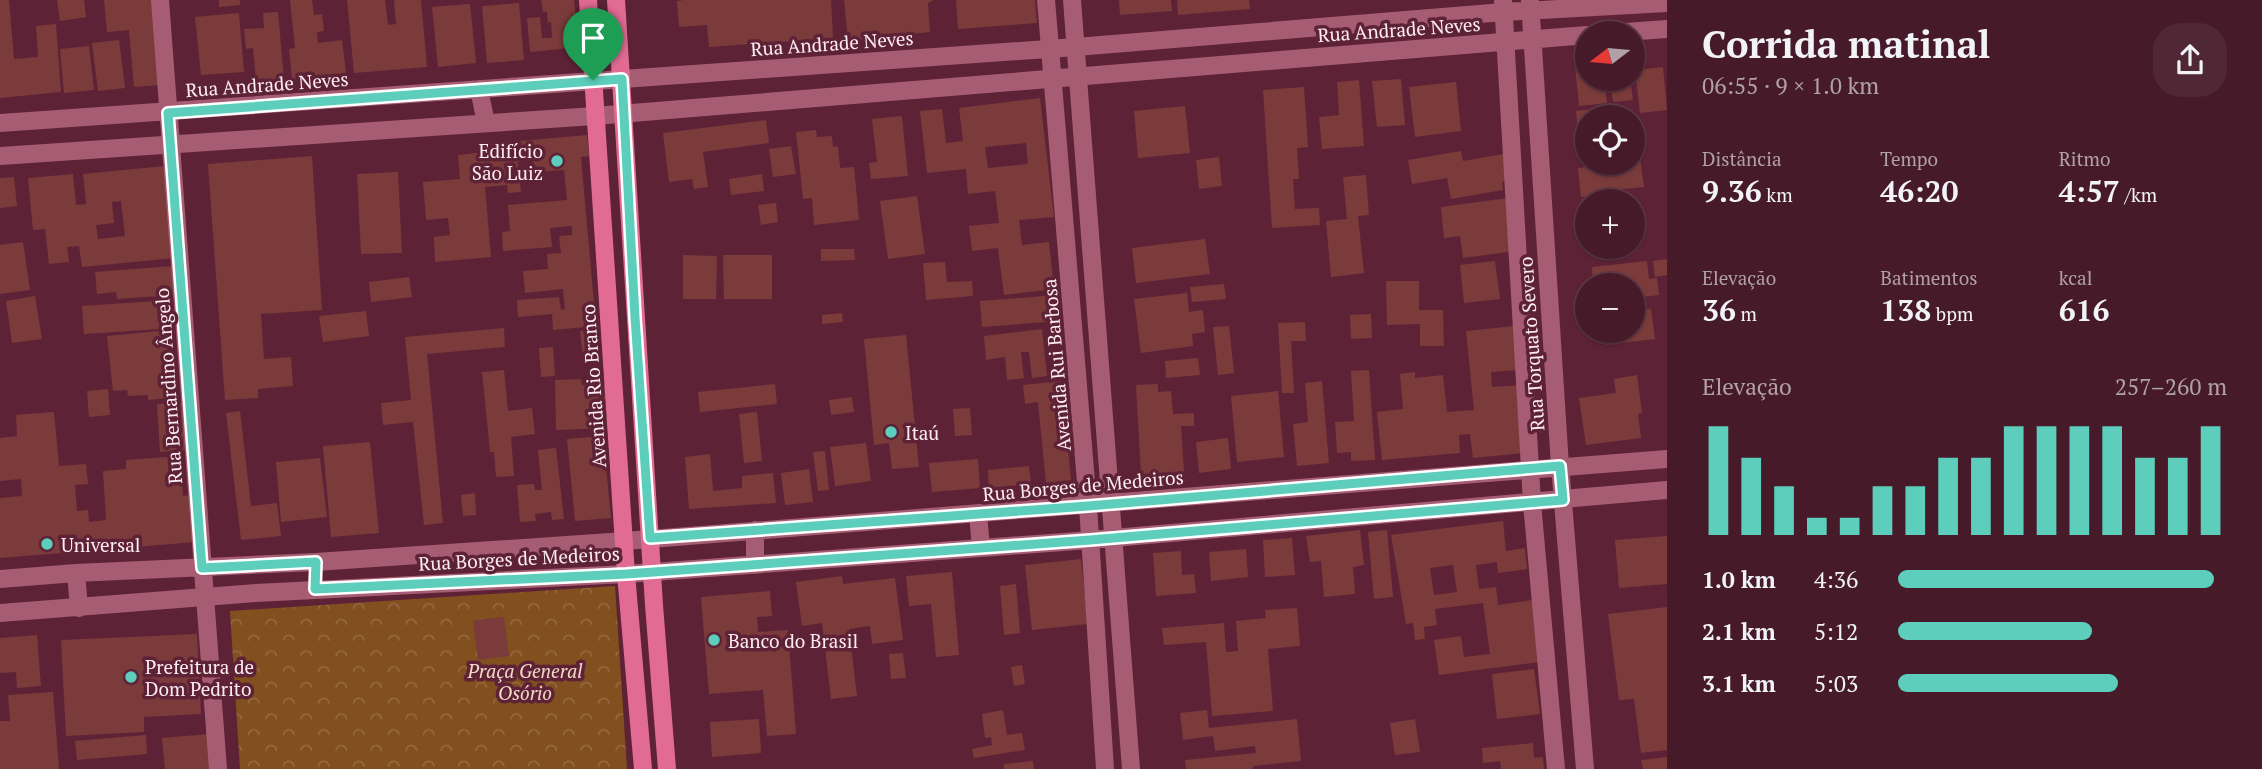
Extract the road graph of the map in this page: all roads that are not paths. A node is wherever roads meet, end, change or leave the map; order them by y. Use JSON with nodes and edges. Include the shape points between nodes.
{"nodes":[{"id":1,"x":160,"y":0,"type":"edge"},
{"id":2,"x":588,"y":0,"type":"edge"},
{"id":3,"x":616,"y":0,"type":"edge"},
{"id":4,"x":1046,"y":0,"type":"edge"},
{"id":5,"x":1072,"y":0,"type":"edge"},
{"id":6,"x":1667,"y":3,"type":"edge"},
{"id":7,"x":1637,"y":4,"type":"junction"},
{"id":8,"x":1531,"y":5,"type":"edge"},
{"id":9,"x":1503,"y":6,"type":"edge"},
{"id":10,"x":1637,"y":21,"type":"edge"},
{"id":11,"x":1292,"y":29,"type":"junction"},
{"id":12,"x":1667,"y":29,"type":"edge"},
{"id":13,"x":1645,"y":30,"type":"edge"},
{"id":14,"x":1575,"y":36,"type":"edge"},
{"id":15,"x":1533,"y":40,"type":"junction"},
{"id":16,"x":1505,"y":41,"type":"junction"},
{"id":17,"x":1076,"y":47,"type":"junction"},
{"id":18,"x":1050,"y":48,"type":"junction"},
{"id":19,"x":1295,"y":58,"type":"junction"},
{"id":20,"x":1077,"y":75,"type":"junction"},
{"id":21,"x":1052,"y":77,"type":"junction"},
{"id":22,"x":622,"y":79,"type":"junction"},
{"id":23,"x":593,"y":80,"type":"junction"},
{"id":24,"x":479,"y":89,"type":"junction"},
{"id":25,"x":168,"y":113,"type":"junction"},
{"id":26,"x":625,"y":113,"type":"junction"},
{"id":27,"x":595,"y":116,"type":"junction"},
{"id":28,"x":59,"y":119,"type":"junction"},
{"id":29,"x":0,"y":123,"type":"edge"},
{"id":30,"x":486,"y":123,"type":"junction"},
{"id":31,"x":171,"y":143,"type":"junction"},
{"id":32,"x":62,"y":151,"type":"junction"},
{"id":33,"x":0,"y":156,"type":"edge"},
{"id":34,"x":1095,"y":298,"type":"junction"},
{"id":35,"x":1071,"y":301,"type":"junction"},
{"id":36,"x":635,"y":317,"type":"junction"},
{"id":37,"x":610,"y":320,"type":"junction"},
{"id":38,"x":1552,"y":341,"type":"junction"},
{"id":39,"x":1523,"y":344,"type":"junction"},
{"id":40,"x":1665,"y":459,"type":"edge"},
{"id":41,"x":1560,"y":466,"type":"junction"},
{"id":42,"x":1531,"y":469,"type":"junction"},
{"id":43,"x":1667,"y":490,"type":"edge"},
{"id":44,"x":1563,"y":500,"type":"junction"},
{"id":45,"x":1112,"y":503,"type":"junction"},
{"id":46,"x":1532,"y":503,"type":"junction"},
{"id":47,"x":1088,"y":506,"type":"junction"},
{"id":48,"x":978,"y":514,"type":"junction"},
{"id":49,"x":755,"y":530,"type":"junction"},
{"id":50,"x":650,"y":538,"type":"junction"},
{"id":51,"x":1114,"y":538,"type":"junction"},
{"id":52,"x":1090,"y":540,"type":"junction"},
{"id":53,"x":625,"y":541,"type":"junction"},
{"id":54,"x":981,"y":548,"type":"junction"},
{"id":55,"x":316,"y":562,"type":"junction"},
{"id":56,"x":755,"y":565,"type":"junction"},
{"id":57,"x":202,"y":568,"type":"junction"},
{"id":58,"x":652,"y":572,"type":"junction"},
{"id":59,"x":75,"y":573,"type":"junction"},
{"id":60,"x":626,"y":574,"type":"junction"},
{"id":61,"x":0,"y":579,"type":"edge"},
{"id":62,"x":315,"y":589,"type":"junction"},
{"id":63,"x":205,"y":598,"type":"junction"},
{"id":64,"x":79,"y":608,"type":"junction"},
{"id":65,"x":0,"y":613,"type":"edge"},
{"id":66,"x":1584,"y":761,"type":"edge"},
{"id":67,"x":1555,"y":764,"type":"edge"},
{"id":68,"x":218,"y":769,"type":"edge"},
{"id":69,"x":643,"y":769,"type":"edge"},
{"id":70,"x":667,"y":769,"type":"edge"},
{"id":71,"x":1105,"y":769,"type":"edge"},
{"id":72,"x":1132,"y":769,"type":"edge"}],
"edges":[{"from":1,"to":25,"type":"street","name":"Rua Bernardino Ângelo"},
{"from":2,"to":23,"type":"street","name":"Avenida Rio Branco"},
{"from":3,"to":22,"type":"street"},
{"from":4,"to":18,"type":"street","name":"Avenida Rui Barbosa"},
{"from":5,"to":17,"type":"street"},
{"from":6,"to":7,"type":"street","name":"Rua Andrade Neves"},
{"from":7,"to":8,"type":"street","name":"Rua Andrade Neves"},
{"from":7,"to":10,"type":"street"},
{"from":8,"to":9,"type":"street","name":"Rua Andrade Neves"},
{"from":8,"to":15,"type":"street","name":"Rua Torquato Severo"},
{"from":9,"to":11,"type":"street","name":"Rua Andrade Neves"},
{"from":9,"to":16,"type":"street","name":"Rua Torquato Severo"},
{"from":11,"to":17,"type":"street","name":"Rua Andrade Neves"},
{"from":11,"to":19,"type":"street"},
{"from":12,"to":13,"type":"street"},
{"from":14,"to":15,"type":"street","name":"Rua Andrade Neves"},
{"from":15,"to":16,"type":"street","name":"Rua Andrade Neves"},
{"from":15,"to":38,"type":"street","name":"Rua Torquato Severo"},
{"from":16,"to":19,"type":"street","name":"Rua Andrade Neves"},
{"from":16,"to":39,"type":"street","name":"Rua Torquato Severo"},
{"from":17,"to":18,"type":"street","name":"Rua Andrade Neves"},
{"from":17,"to":20,"type":"street"},
{"from":18,"to":21,"type":"street","name":"Avenida Rui Barbosa"},
{"from":18,"to":22,"type":"street","name":"Rua Andrade Neves"},
{"from":19,"to":20,"type":"street","name":"Rua Andrade Neves"},
{"from":20,"to":21,"type":"street","name":"Rua Andrade Neves"},
{"from":20,"to":34,"type":"street"},
{"from":21,"to":26,"type":"street","name":"Rua Andrade Neves"},
{"from":21,"to":35,"type":"street","name":"Avenida Rui Barbosa"},
{"from":22,"to":23,"type":"street","name":"Rua Andrade Neves"},
{"from":22,"to":26,"type":"street"},
{"from":23,"to":24,"type":"street","name":"Rua Andrade Neves"},
{"from":23,"to":27,"type":"street","name":"Avenida Rio Branco"},
{"from":24,"to":25,"type":"street","name":"Rua Andrade Neves"},
{"from":24,"to":30,"type":"street"},
{"from":25,"to":28,"type":"street","name":"Rua Andrade Neves"},
{"from":25,"to":31,"type":"street","name":"Rua Bernardino Ângelo"},
{"from":26,"to":27,"type":"street","name":"Rua Andrade Neves"},
{"from":26,"to":36,"type":"street"},
{"from":27,"to":30,"type":"street","name":"Rua Andrade Neves"},
{"from":27,"to":37,"type":"street","name":"Avenida Rio Branco"},
{"from":28,"to":29,"type":"street","name":"Rua Andrade Neves"},
{"from":28,"to":32,"type":"street"},
{"from":30,"to":31,"type":"street","name":"Rua Andrade Neves"},
{"from":31,"to":32,"type":"street","name":"Rua Andrade Neves"},
{"from":31,"to":57,"type":"street","name":"Rua Bernardino Ângelo"},
{"from":32,"to":33,"type":"street","name":"Rua Andrade Neves"},
{"from":34,"to":35,"type":"street"},
{"from":34,"to":45,"type":"street"},
{"from":35,"to":47,"type":"street","name":"Avenida Rui Barbosa"},
{"from":36,"to":37,"type":"street"},
{"from":36,"to":50,"type":"street"},
{"from":37,"to":53,"type":"street","name":"Avenida Rio Branco"},
{"from":38,"to":39,"type":"street"},
{"from":38,"to":41,"type":"street","name":"Rua Torquato Severo"},
{"from":39,"to":42,"type":"street","name":"Rua Torquato Severo"},
{"from":40,"to":41,"type":"street","name":"Rua Borges de Medeiros"},
{"from":40,"to":43,"type":"street"},
{"from":41,"to":42,"type":"street","name":"Rua Borges de Medeiros"},
{"from":41,"to":44,"type":"street","name":"Rua Torquato Severo"},
{"from":42,"to":45,"type":"street","name":"Rua Borges de Medeiros"},
{"from":42,"to":46,"type":"street","name":"Rua Torquato Severo"},
{"from":43,"to":44,"type":"street","name":"Rua Borges de Medeiros"},
{"from":44,"to":46,"type":"street","name":"Rua Borges de Medeiros"},
{"from":44,"to":66,"type":"street","name":"Rua Torquato Severo"},
{"from":45,"to":47,"type":"street","name":"Rua Borges de Medeiros"},
{"from":45,"to":51,"type":"street"},
{"from":46,"to":51,"type":"street","name":"Rua Borges de Medeiros"},
{"from":46,"to":67,"type":"street","name":"Rua Torquato Severo"},
{"from":47,"to":48,"type":"street","name":"Rua Borges de Medeiros"},
{"from":47,"to":52,"type":"street","name":"Avenida Rui Barbosa"},
{"from":48,"to":49,"type":"street","name":"Rua Borges de Medeiros"},
{"from":48,"to":54,"type":"street"},
{"from":49,"to":50,"type":"street","name":"Rua Borges de Medeiros"},
{"from":49,"to":56,"type":"street"},
{"from":50,"to":53,"type":"street","name":"Rua Borges de Medeiros"},
{"from":50,"to":58,"type":"street"},
{"from":51,"to":52,"type":"street","name":"Rua Borges de Medeiros"},
{"from":51,"to":72,"type":"street"},
{"from":52,"to":54,"type":"street","name":"Rua Borges de Medeiros"},
{"from":52,"to":71,"type":"street","name":"Avenida Rui Barbosa"},
{"from":53,"to":55,"type":"street","name":"Rua Borges de Medeiros"},
{"from":53,"to":60,"type":"street","name":"Avenida Rio Branco"},
{"from":54,"to":56,"type":"street","name":"Rua Borges de Medeiros"},
{"from":55,"to":57,"type":"street","name":"Rua Borges de Medeiros"},
{"from":55,"to":62,"type":"street"},
{"from":56,"to":58,"type":"street","name":"Rua Borges de Medeiros"},
{"from":57,"to":59,"type":"street","name":"Rua Borges de Medeiros"},
{"from":57,"to":63,"type":"street","name":"Rua Bernardino Ângelo"},
{"from":58,"to":60,"type":"street","name":"Rua Borges de Medeiros"},
{"from":58,"to":70,"type":"street"},
{"from":59,"to":61,"type":"street","name":"Rua Borges de Medeiros"},
{"from":59,"to":64,"type":"street"},
{"from":60,"to":62,"type":"street","name":"Rua Borges de Medeiros"},
{"from":60,"to":69,"type":"street","name":"Avenida Rio Branco"},
{"from":62,"to":63,"type":"street","name":"Rua Borges de Medeiros"},
{"from":63,"to":64,"type":"street","name":"Rua Borges de Medeiros"},
{"from":63,"to":68,"type":"street","name":"Rua Bernardino Ângelo"},
{"from":64,"to":65,"type":"street","name":"Rua Borges de Medeiros"},
{"from":66,"to":67,"type":"street"}]}
